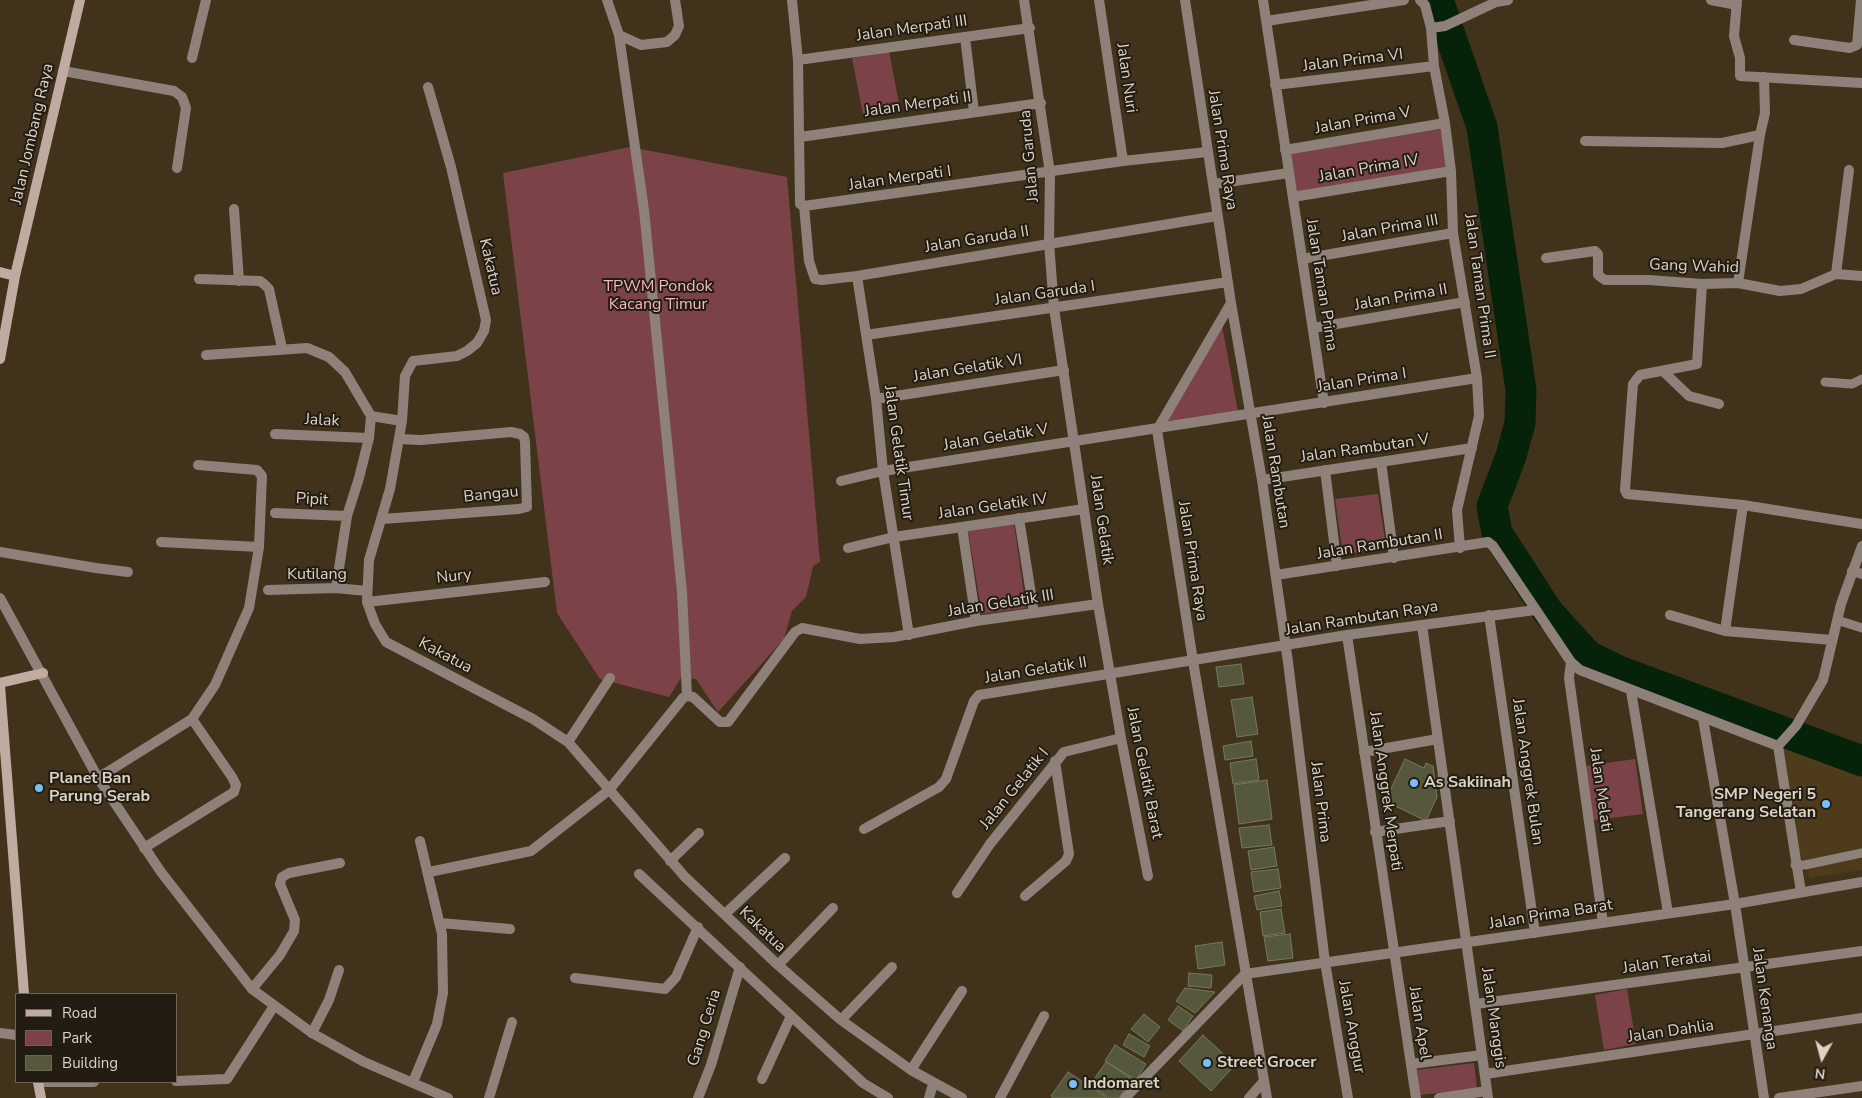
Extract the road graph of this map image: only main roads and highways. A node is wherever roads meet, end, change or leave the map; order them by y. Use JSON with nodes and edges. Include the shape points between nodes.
{"nodes":[{"id":1,"x":80,"y":0,"type":"edge"},
{"id":2,"x":0,"y":272,"type":"edge"},
{"id":3,"x":15,"y":276,"type":"junction"},
{"id":4,"x":0,"y":359,"type":"edge"},
{"id":5,"x":43,"y":673,"type":"road end"},
{"id":6,"x":0,"y":685,"type":"edge"},
{"id":7,"x":2,"y":723,"type":"edge"},
{"id":8,"x":24,"y":993,"type":"edge"},
{"id":9,"x":38,"y":1083,"type":"edge"},
{"id":10,"x":41,"y":1098,"type":"edge"}],
"edges":[{"from":1,"to":3,"type":"main road","name":"Jalan Jombang Raya"},
{"from":2,"to":3,"type":"main road"},
{"from":3,"to":4,"type":"main road","name":"Jalan Jombang Raya"},
{"from":5,"to":6,"type":"main road"},
{"from":6,"to":7,"type":"main road"},
{"from":7,"to":8,"type":"main road"},
{"from":9,"to":10,"type":"main road"}]}
